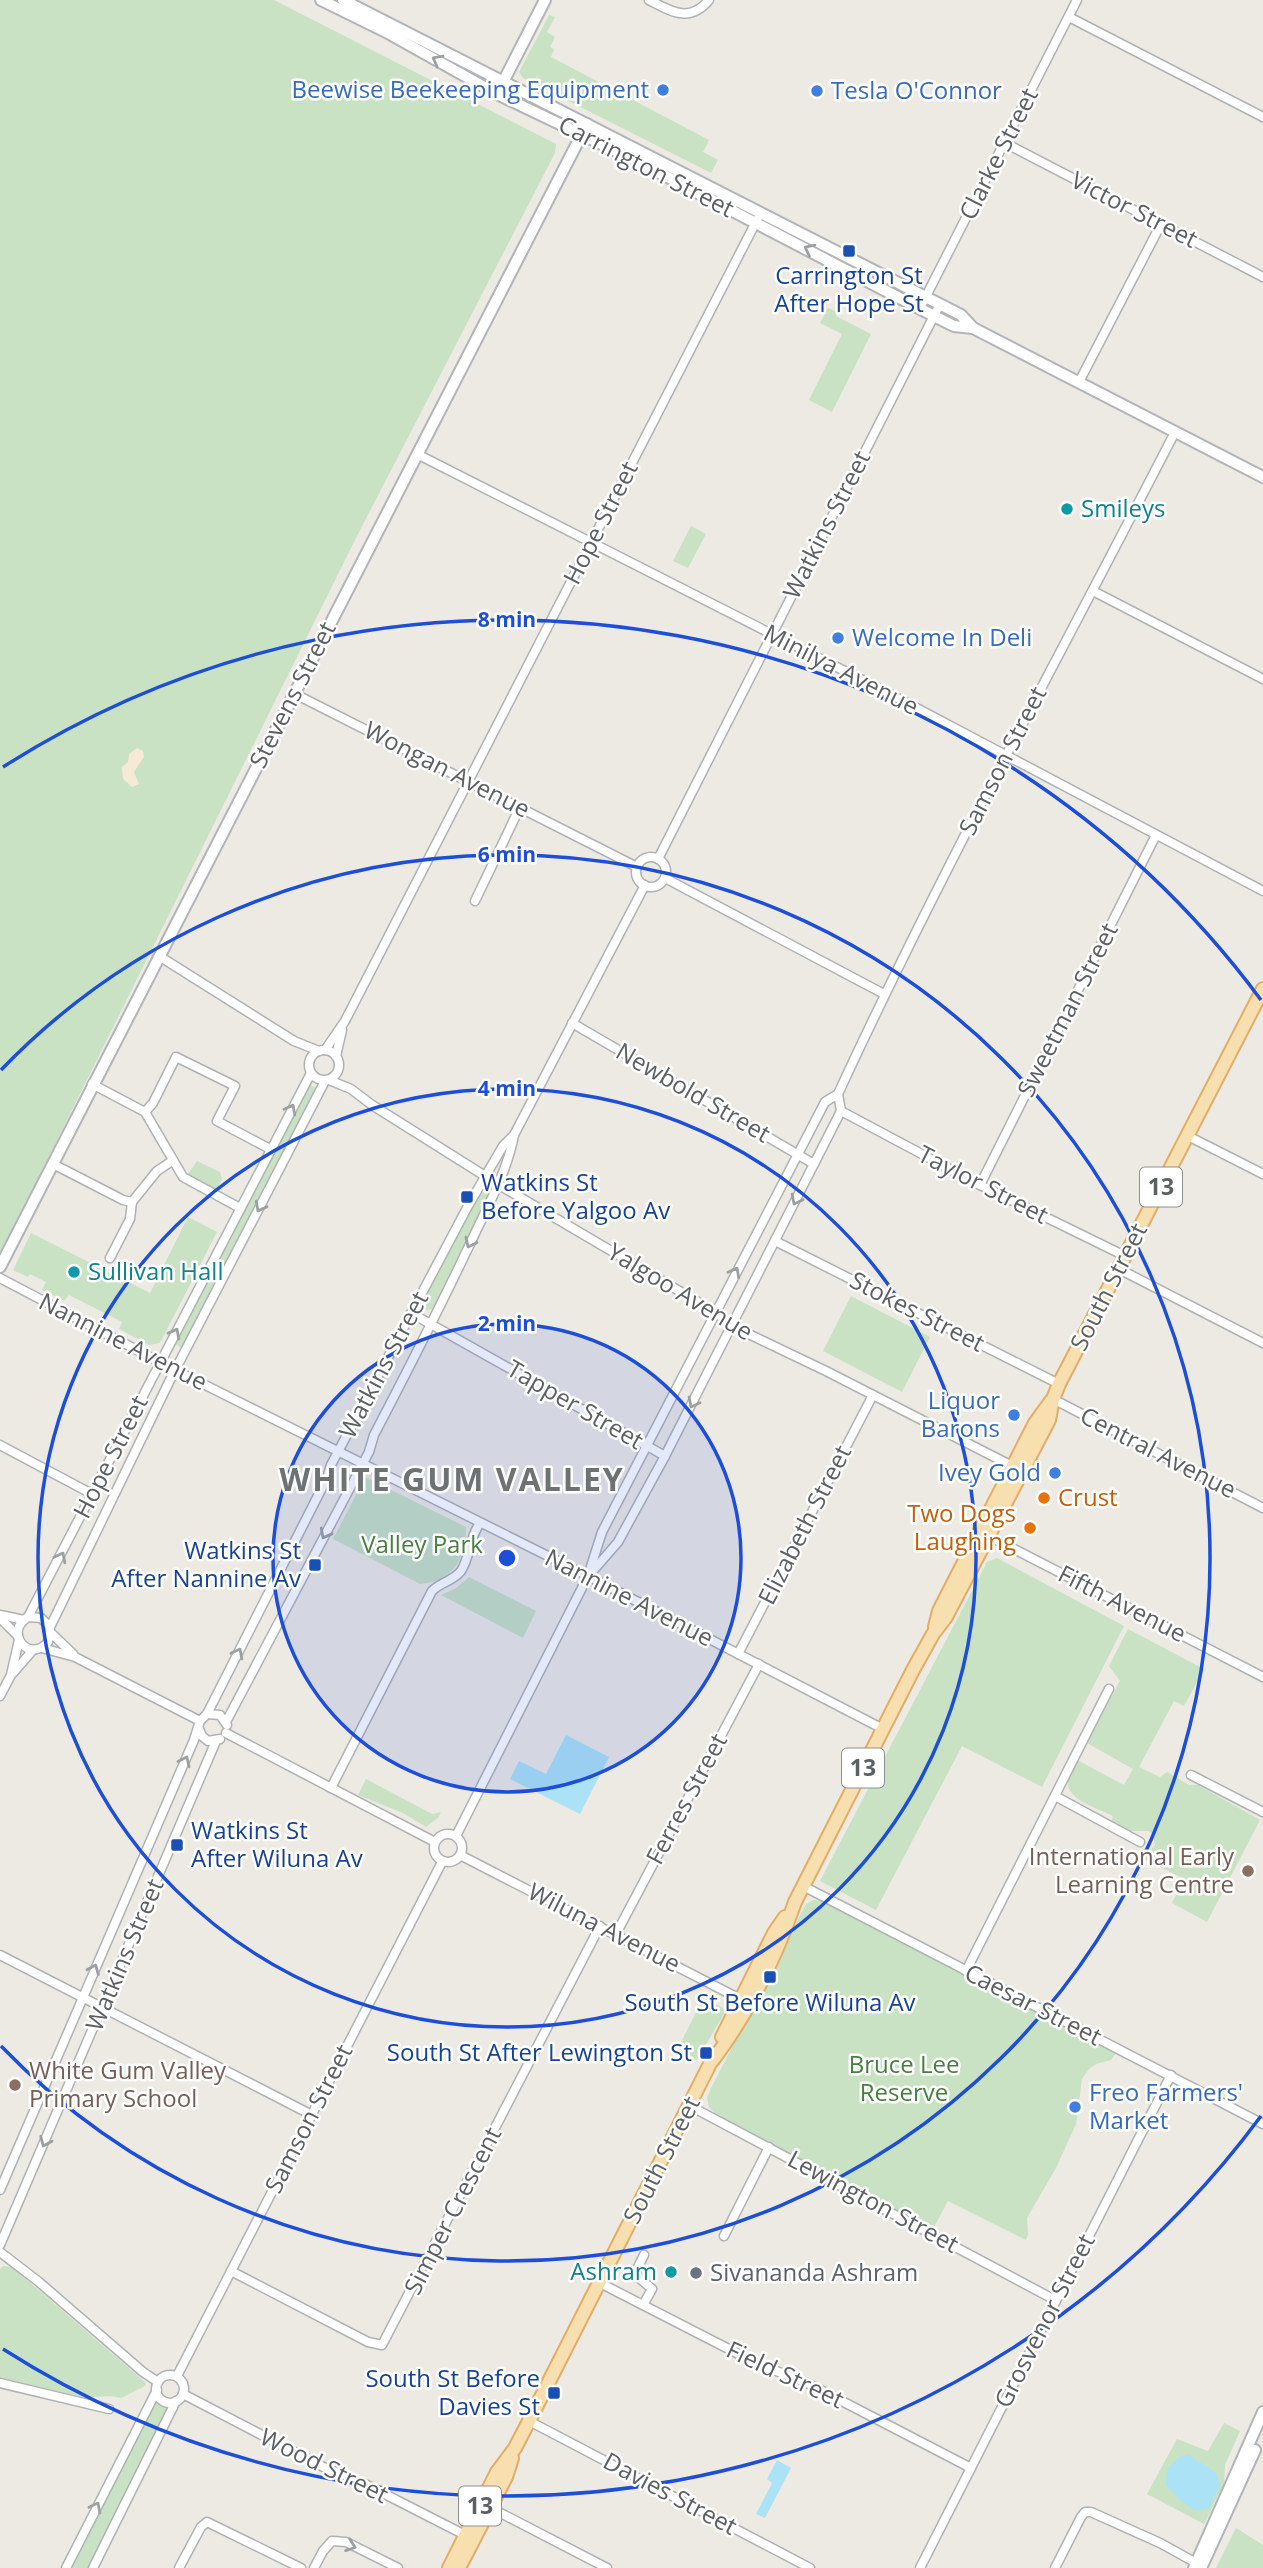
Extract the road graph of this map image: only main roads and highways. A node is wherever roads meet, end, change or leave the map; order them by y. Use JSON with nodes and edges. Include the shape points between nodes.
{"nodes":[{"id":1,"x":1263,"y":989,"type":"edge"},
{"id":2,"x":1259,"y":1006,"type":"edge"},
{"id":3,"x":485,"y":2505,"type":"junction"},
{"id":4,"x":449,"y":2568,"type":"edge"},
{"id":5,"x":459,"y":2568,"type":"edge"}],
"edges":[{"from":1,"to":2,"type":"main road","name":"South Street","number":"13"},
{"from":2,"to":3,"type":"main road","name":"South Street","number":"13","via":[[1059,1384],[1049,1420],[1018,1468],[946,1617],[933,1634],[795,1902],[774,1933],[600,2283],[515,2448],[497,2472]]},
{"from":3,"to":4,"type":"main road","name":"South Street","number":"13"},
{"from":3,"to":5,"type":"main road","name":"South Street","number":"13"}]}
